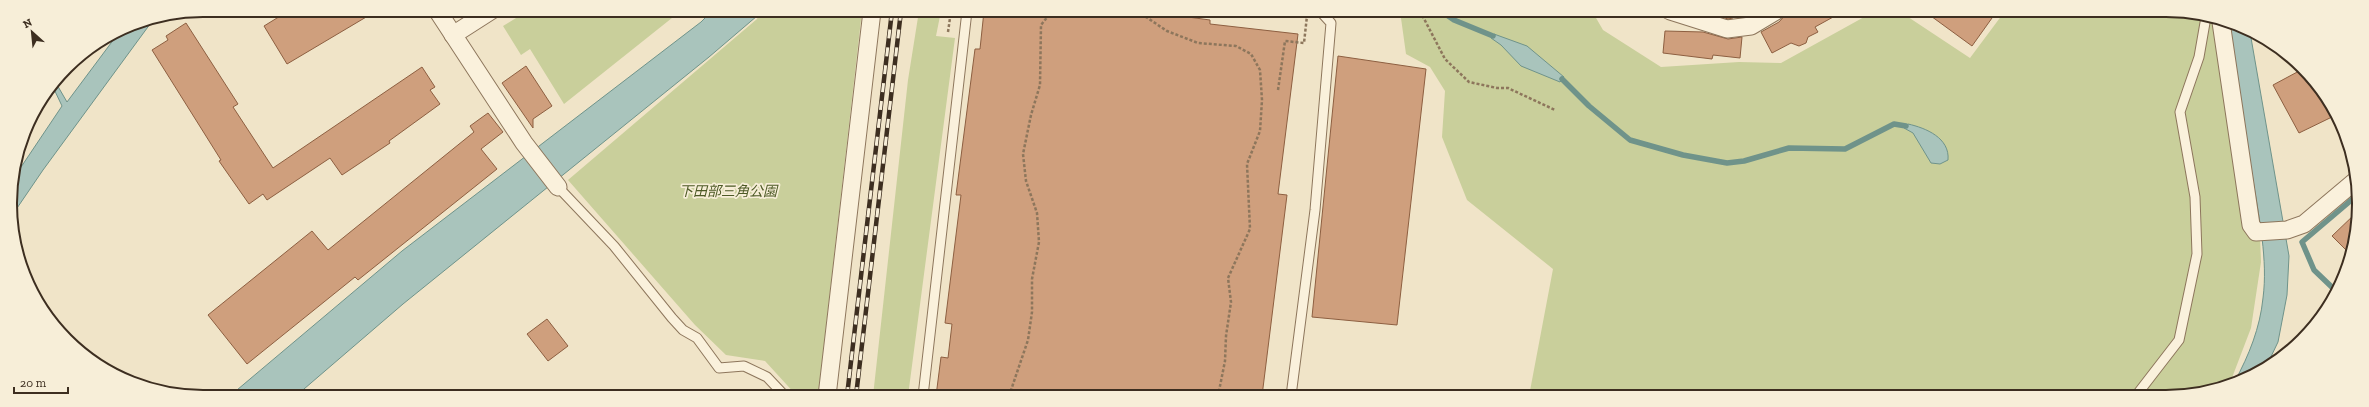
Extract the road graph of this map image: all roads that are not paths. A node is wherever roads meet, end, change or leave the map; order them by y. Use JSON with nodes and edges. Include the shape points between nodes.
{"nodes":[{"id":1,"x":441,"y":17,"type":"edge"},
{"id":2,"x":481,"y":17,"type":"edge"},
{"id":3,"x":871,"y":17,"type":"edge"},
{"id":4,"x":966,"y":17,"type":"edge"},
{"id":5,"x":1326,"y":17,"type":"edge"},
{"id":6,"x":1689,"y":17,"type":"edge"},
{"id":7,"x":1749,"y":18,"type":"edge"},
{"id":8,"x":2205,"y":22,"type":"edge"},
{"id":9,"x":2222,"y":26,"type":"edge"},
{"id":10,"x":452,"y":36,"type":"junction"},
{"id":11,"x":2351,"y":185,"type":"edge"},
{"id":12,"x":558,"y":187,"type":"joint"},
{"id":13,"x":779,"y":390,"type":"edge"},
{"id":14,"x":828,"y":390,"type":"edge"},
{"id":15,"x":924,"y":390,"type":"edge"},
{"id":16,"x":1292,"y":390,"type":"edge"},
{"id":17,"x":2140,"y":390,"type":"edge"}],
"edges":[{"from":1,"to":10,"type":"street"},
{"from":2,"to":10,"type":"street"},
{"from":3,"to":14,"type":"street"},
{"from":4,"to":15,"type":"lane"},
{"from":5,"to":16,"type":"lane","via":[[1331,23],[1315,210]]},
{"from":6,"to":7,"type":"street","via":[[1727,29]]},
{"from":8,"to":17,"type":"lane","via":[[2199,57],[2180,112],[2195,197],[2197,254],[2179,340]]},
{"from":9,"to":11,"type":"street","via":[[2251,225],[2256,232],[2287,230],[2304,224]]},
{"from":10,"to":12,"type":"street","via":[[524,143]]},
{"from":12,"to":13,"type":"lane","via":[[614,246],[683,330],[697,338],[719,368],[744,366],[767,377]]}]}
